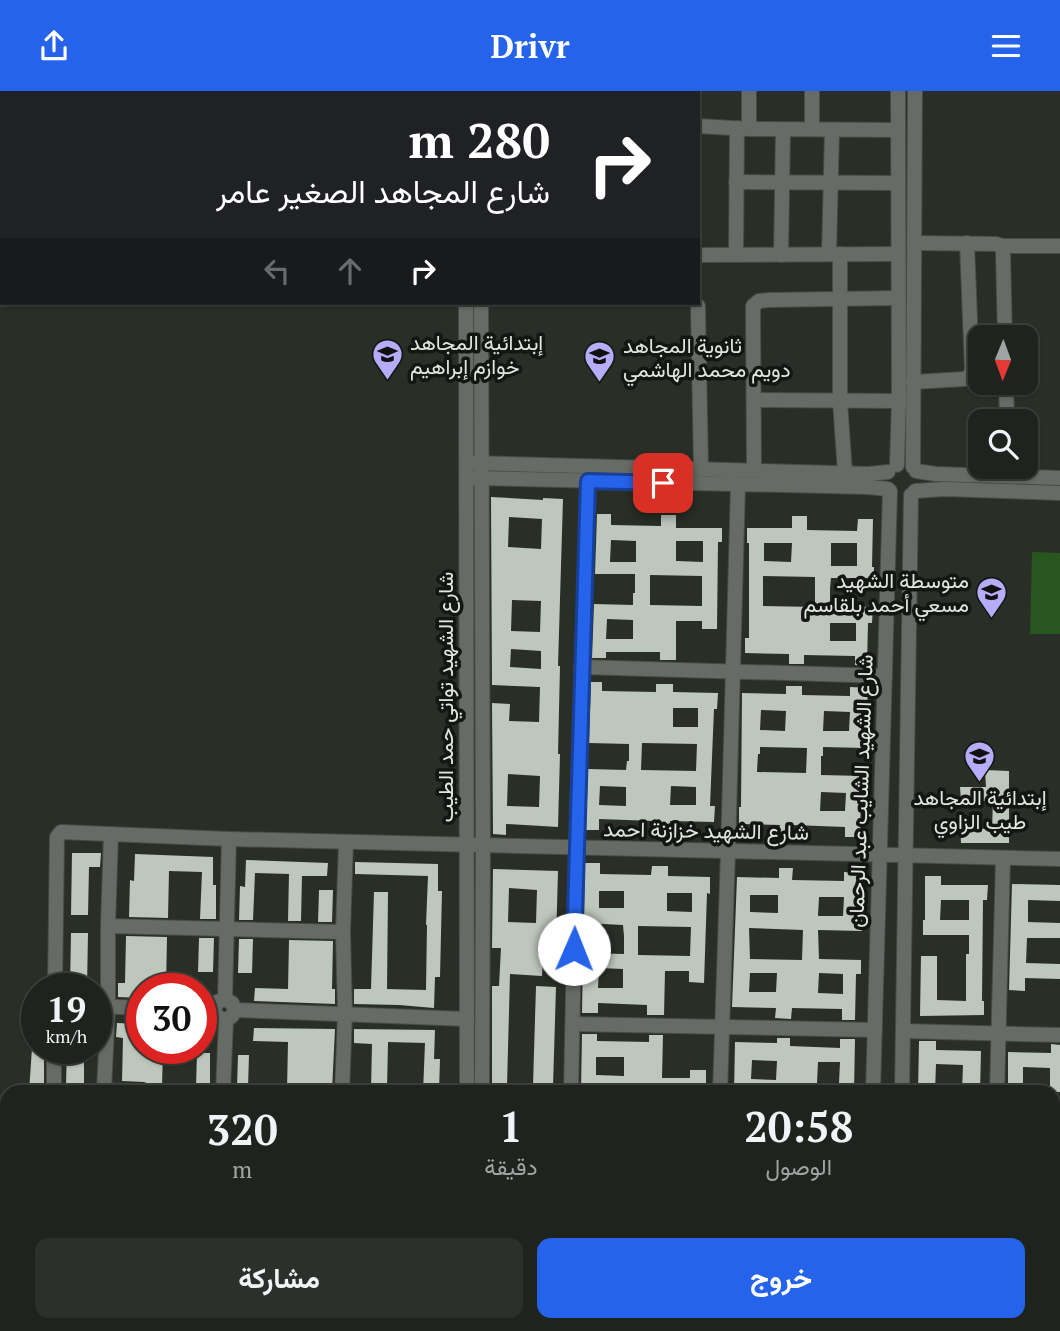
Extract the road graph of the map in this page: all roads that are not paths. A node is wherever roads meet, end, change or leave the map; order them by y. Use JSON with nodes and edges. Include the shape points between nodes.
{"nodes":[{"id":1,"x":749,"y":91,"type":"edge"},
{"id":2,"x":812,"y":91,"type":"edge"},
{"id":3,"x":898,"y":91,"type":"edge"},
{"id":4,"x":915,"y":91,"type":"edge"},
{"id":5,"x":700,"y":126,"type":"edge"},
{"id":6,"x":743,"y":129,"type":"junction"},
{"id":7,"x":812,"y":129,"type":"junction"},
{"id":8,"x":783,"y":130,"type":"junction"},
{"id":9,"x":832,"y":130,"type":"junction"},
{"id":10,"x":898,"y":130,"type":"junction"},
{"id":11,"x":736,"y":182,"type":"junction"},
{"id":12,"x":782,"y":182,"type":"junction"},
{"id":13,"x":830,"y":183,"type":"junction"},
{"id":14,"x":898,"y":183,"type":"junction"},
{"id":15,"x":914,"y":243,"type":"junction"},
{"id":16,"x":967,"y":243,"type":"junction"},
{"id":17,"x":1002,"y":246,"type":"junction"},
{"id":18,"x":1060,"y":246,"type":"edge"},
{"id":19,"x":834,"y":254,"type":"junction"},
{"id":20,"x":897,"y":254,"type":"junction"},
{"id":21,"x":700,"y":255,"type":"edge"},
{"id":22,"x":736,"y":255,"type":"junction"},
{"id":23,"x":780,"y":255,"type":"junction"},
{"id":24,"x":898,"y":298,"type":"junction"},
{"id":25,"x":839,"y":299,"type":"junction"},
{"id":26,"x":467,"y":305,"type":"edge"},
{"id":27,"x":481,"y":305,"type":"edge"},
{"id":28,"x":698,"y":306,"type":"dead end"},
{"id":29,"x":1005,"y":325,"type":"edge"},
{"id":30,"x":913,"y":382,"type":"junction"},
{"id":31,"x":754,"y":400,"type":"junction"},
{"id":32,"x":840,"y":401,"type":"junction"},
{"id":33,"x":899,"y":401,"type":"junction"},
{"id":34,"x":475,"y":463,"type":"junction"},
{"id":35,"x":701,"y":469,"type":"junction"},
{"id":36,"x":892,"y":469,"type":"junction"},
{"id":37,"x":914,"y":469,"type":"junction"},
{"id":38,"x":754,"y":470,"type":"junction"},
{"id":39,"x":845,"y":473,"type":"junction"},
{"id":40,"x":968,"y":473,"type":"edge"},
{"id":41,"x":1038,"y":475,"type":"edge"},
{"id":42,"x":475,"y":478,"type":"junction"},
{"id":43,"x":1060,"y":478,"type":"edge"},
{"id":44,"x":588,"y":481,"type":"junction"},
{"id":45,"x":738,"y":485,"type":"junction"},
{"id":46,"x":889,"y":490,"type":"junction"},
{"id":47,"x":913,"y":493,"type":"junction"},
{"id":48,"x":1060,"y":493,"type":"edge"},
{"id":49,"x":581,"y":667,"type":"junction"},
{"id":50,"x":733,"y":671,"type":"junction"},
{"id":51,"x":885,"y":676,"type":"junction"},
{"id":52,"x":111,"y":834,"type":"junction"},
{"id":53,"x":229,"y":839,"type":"junction"},
{"id":54,"x":346,"y":842,"type":"junction"},
{"id":55,"x":466,"y":845,"type":"junction"},
{"id":56,"x":483,"y":845,"type":"junction"},
{"id":57,"x":576,"y":848,"type":"junction"},
{"id":58,"x":728,"y":852,"type":"junction"},
{"id":59,"x":879,"y":855,"type":"junction"},
{"id":60,"x":906,"y":855,"type":"junction"},
{"id":61,"x":1003,"y":859,"type":"junction"},
{"id":62,"x":1060,"y":859,"type":"edge"},
{"id":63,"x":108,"y":926,"type":"junction"},
{"id":64,"x":227,"y":929,"type":"junction"},
{"id":65,"x":344,"y":932,"type":"junction"},
{"id":66,"x":55,"y":973,"type":"edge"},
{"id":67,"x":104,"y":973,"type":"edge"},
{"id":68,"x":220,"y":1010,"type":"edge"},
{"id":69,"x":345,"y":1014,"type":"junction"},
{"id":70,"x":467,"y":1019,"type":"junction"},
{"id":71,"x":573,"y":1024,"type":"junction"},
{"id":72,"x":722,"y":1027,"type":"junction"},
{"id":73,"x":875,"y":1030,"type":"junction"},
{"id":74,"x":903,"y":1031,"type":"junction"},
{"id":75,"x":998,"y":1034,"type":"junction"},
{"id":76,"x":1060,"y":1035,"type":"edge"},
{"id":77,"x":54,"y":1064,"type":"edge"},
{"id":78,"x":103,"y":1064,"type":"edge"},
{"id":79,"x":54,"y":1085,"type":"edge"},
{"id":80,"x":104,"y":1085,"type":"edge"},
{"id":81,"x":223,"y":1085,"type":"edge"},
{"id":82,"x":342,"y":1085,"type":"edge"},
{"id":83,"x":467,"y":1085,"type":"edge"},
{"id":84,"x":482,"y":1085,"type":"edge"},
{"id":85,"x":571,"y":1085,"type":"edge"},
{"id":86,"x":720,"y":1085,"type":"edge"},
{"id":87,"x":873,"y":1085,"type":"edge"},
{"id":88,"x":902,"y":1085,"type":"edge"},
{"id":89,"x":997,"y":1085,"type":"edge"}],
"edges":[{"from":1,"to":6,"type":"street"},
{"from":2,"to":7,"type":"street"},
{"from":3,"to":10,"type":"street"},
{"from":4,"to":15,"type":"street"},
{"from":5,"to":6,"type":"street"},
{"from":6,"to":8,"type":"street"},
{"from":6,"to":11,"type":"street"},
{"from":7,"to":8,"type":"street"},
{"from":7,"to":9,"type":"street"},
{"from":8,"to":12,"type":"street"},
{"from":9,"to":10,"type":"street"},
{"from":9,"to":13,"type":"street"},
{"from":10,"to":14,"type":"street"},
{"from":11,"to":12,"type":"street"},
{"from":11,"to":22,"type":"street"},
{"from":12,"to":13,"type":"street"},
{"from":12,"to":23,"type":"street"},
{"from":13,"to":14,"type":"street"},
{"from":13,"to":19,"type":"street"},
{"from":14,"to":20,"type":"street"},
{"from":15,"to":16,"type":"street"},
{"from":15,"to":30,"type":"street"},
{"from":16,"to":17,"type":"street"},
{"from":16,"to":30,"type":"street","via":[[970,376]]},
{"from":17,"to":18,"type":"street"},
{"from":17,"to":29,"type":"street"},
{"from":19,"to":20,"type":"street"},
{"from":19,"to":23,"type":"street"},
{"from":19,"to":25,"type":"street"},
{"from":20,"to":24,"type":"street"},
{"from":21,"to":22,"type":"street"},
{"from":22,"to":23,"type":"street"},
{"from":24,"to":25,"type":"street"},
{"from":24,"to":33,"type":"street"},
{"from":25,"to":31,"type":"street","via":[[769,300],[753,306]]},
{"from":25,"to":32,"type":"street"},
{"from":26,"to":34,"type":"street","name":"شارع الشهيد تواتي حمد الطيب"},
{"from":27,"to":34,"type":"street","name":"شارع الشهيد تواتي حمد الطيب"},
{"from":28,"to":35,"type":"street"},
{"from":30,"to":37,"type":"street"},
{"from":31,"to":32,"type":"street"},
{"from":31,"to":38,"type":"street"},
{"from":32,"to":33,"type":"street"},
{"from":32,"to":39,"type":"street"},
{"from":33,"to":36,"type":"street"},
{"from":34,"to":35,"type":"street"},
{"from":34,"to":42,"type":"street","name":"شارع الشهيد تواتي حمد الطيب"},
{"from":35,"to":38,"type":"street"},
{"from":36,"to":37,"type":"street","via":[[908,465]]},
{"from":36,"to":39,"type":"street"},
{"from":36,"to":46,"type":"street","via":[[886,484]]},
{"from":37,"to":40,"type":"street"},
{"from":37,"to":47,"type":"street","via":[[919,482]]},
{"from":38,"to":39,"type":"street"},
{"from":41,"to":43,"type":"street"},
{"from":42,"to":44,"type":"street"},
{"from":42,"to":55,"type":"street","name":"شارع الشهيد تواتي حمد الطيب"},
{"from":42,"to":56,"type":"street","name":"شارع الشهيد تواتي حمد الطيب"},
{"from":44,"to":45,"type":"street"},
{"from":44,"to":49,"type":"street"},
{"from":45,"to":46,"type":"street"},
{"from":45,"to":50,"type":"street"},
{"from":46,"to":47,"type":"street","via":[[897,496]]},
{"from":46,"to":51,"type":"street","name":"شارع الشهيد الشايب عبد الرحمان"},
{"from":47,"to":48,"type":"street","via":[[944,489]]},
{"from":47,"to":60,"type":"street","name":"شارع الشهيد الشايب عبد الرحمان"},
{"from":49,"to":50,"type":"street"},
{"from":49,"to":57,"type":"street"},
{"from":50,"to":51,"type":"street"},
{"from":50,"to":58,"type":"street"},
{"from":51,"to":59,"type":"street","name":"شارع الشهيد الشايب عبد الرحمان"},
{"from":52,"to":53,"type":"street","name":"شارع الشهيد خزازنة احمد"},
{"from":52,"to":63,"type":"street"},
{"from":52,"to":66,"type":"street","name":"شارع الشهيد خزازنة احمد","via":[[61,832],[57,837]]},
{"from":53,"to":54,"type":"street","name":"شارع الشهيد خزازنة احمد"},
{"from":53,"to":64,"type":"street"},
{"from":54,"to":55,"type":"street","name":"شارع الشهيد خزازنة احمد"},
{"from":54,"to":65,"type":"street"},
{"from":55,"to":56,"type":"street","name":"شارع الشهيد خزازنة احمد"},
{"from":55,"to":70,"type":"street","name":"شارع الشهيد تواتي حمد الطيب"},
{"from":56,"to":57,"type":"street","name":"شارع الشهيد خزازنة احمد"},
{"from":56,"to":84,"type":"street","name":"شارع الشهيد تواتي حمد الطيب"},
{"from":57,"to":58,"type":"street","name":"شارع الشهيد خزازنة احمد"},
{"from":57,"to":71,"type":"street"},
{"from":58,"to":59,"type":"street","name":"شارع الشهيد خزازنة احمد"},
{"from":58,"to":72,"type":"street"},
{"from":59,"to":60,"type":"street","name":"شارع الشهيد خزازنة احمد"},
{"from":59,"to":73,"type":"street","name":"شارع الشهيد الشايب عبد الرحمان"},
{"from":60,"to":61,"type":"street","name":"شارع الشهيد خزازنة احمد"},
{"from":60,"to":74,"type":"street","name":"شارع الشهيد الشايب عبد الرحمان"},
{"from":61,"to":62,"type":"street","name":"شارع الشهيد خزازنة احمد"},
{"from":61,"to":75,"type":"street"},
{"from":63,"to":64,"type":"street"},
{"from":63,"to":67,"type":"street"},
{"from":64,"to":65,"type":"street"},
{"from":64,"to":68,"type":"street"},
{"from":65,"to":69,"type":"street"},
{"from":68,"to":69,"type":"street"},
{"from":68,"to":81,"type":"street"},
{"from":69,"to":70,"type":"street"},
{"from":69,"to":82,"type":"street"},
{"from":70,"to":83,"type":"street","name":"شارع الشهيد تواتي حمد الطيب"},
{"from":71,"to":72,"type":"street"},
{"from":71,"to":85,"type":"street"},
{"from":72,"to":73,"type":"street"},
{"from":72,"to":86,"type":"street"},
{"from":73,"to":87,"type":"street","name":"شارع الشهيد الشايب عبد الرحمان"},
{"from":74,"to":75,"type":"street"},
{"from":74,"to":88,"type":"street","name":"شارع الشهيد الشايب عبد الرحمان"},
{"from":75,"to":76,"type":"street"},
{"from":75,"to":89,"type":"street"},
{"from":77,"to":79,"type":"street"},
{"from":78,"to":80,"type":"street"}]}
